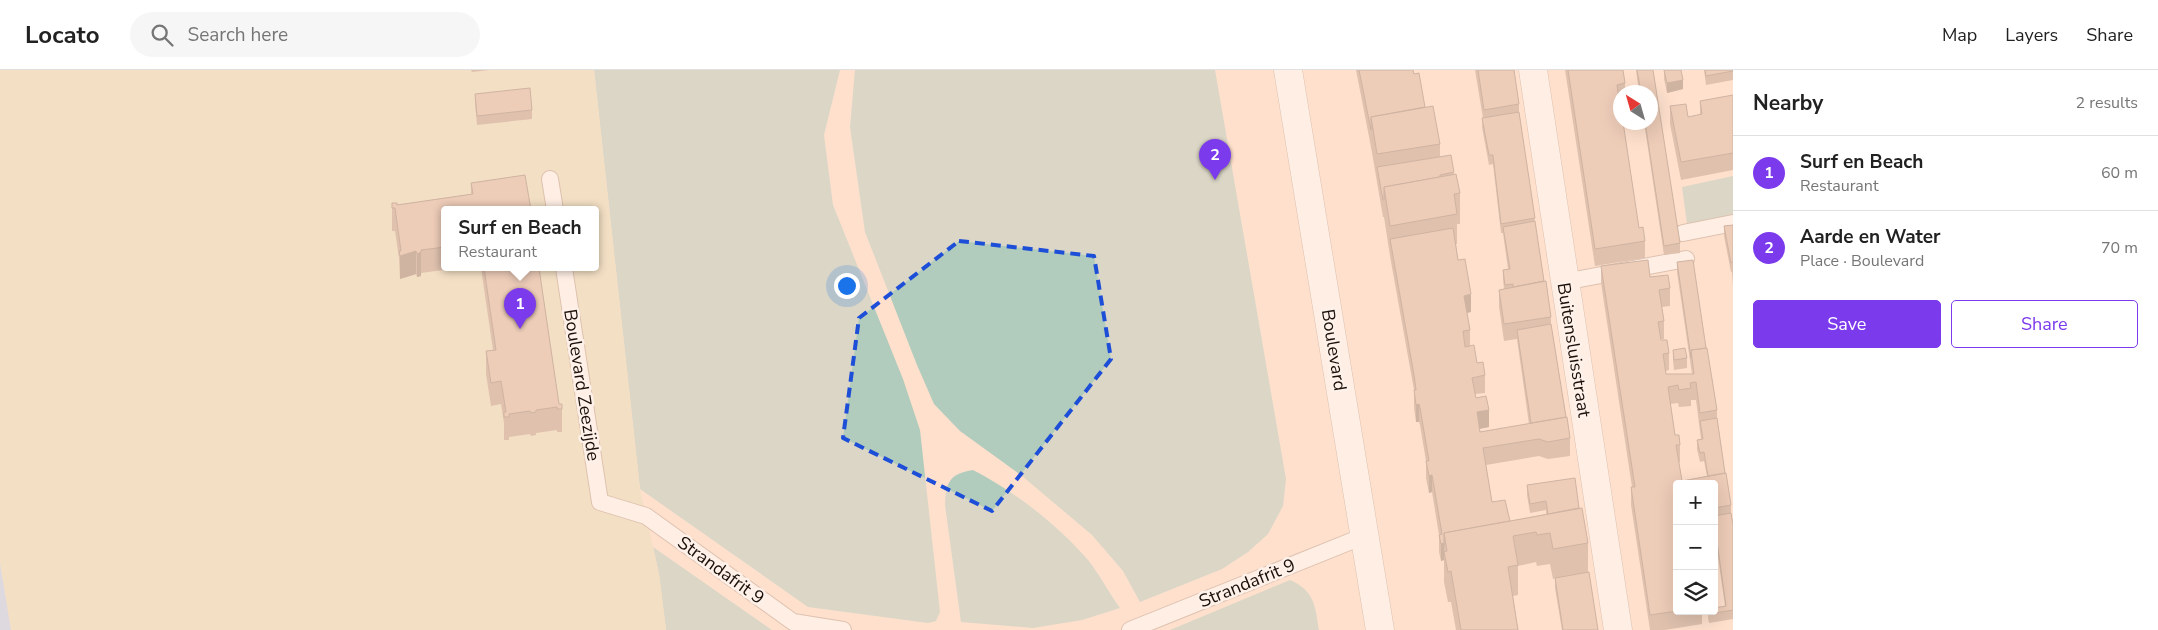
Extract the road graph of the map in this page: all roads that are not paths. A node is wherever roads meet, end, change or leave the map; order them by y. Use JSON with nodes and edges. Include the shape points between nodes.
{"nodes":[{"id":1,"x":1288,"y":70,"type":"edge"},
{"id":2,"x":1533,"y":70,"type":"edge"},
{"id":3,"x":550,"y":179,"type":"dead end"},
{"id":4,"x":554,"y":206,"type":"edge"},
{"id":5,"x":1733,"y":224,"type":"edge"},
{"id":6,"x":1683,"y":233,"type":"dead end"},
{"id":7,"x":1686,"y":259,"type":"edge"},
{"id":8,"x":564,"y":271,"type":"edge"},
{"id":9,"x":1564,"y":282,"type":"junction"},
{"id":10,"x":600,"y":502,"type":"joint"},
{"id":11,"x":1364,"y":536,"type":"junction"},
{"id":12,"x":844,"y":630,"type":"edge"},
{"id":13,"x":1130,"y":630,"type":"edge"},
{"id":14,"x":1380,"y":630,"type":"edge"},
{"id":15,"x":1618,"y":630,"type":"edge"}],
"edges":[{"from":1,"to":11,"type":"street","name":"Boulevard"},
{"from":2,"to":9,"type":"street","name":"Buitensluisstraat"},
{"from":3,"to":4,"type":"lane"},
{"from":5,"to":6,"type":"lane"},
{"from":7,"to":9,"type":"lane"},
{"from":8,"to":10,"type":"lane","name":"Boulevard Zeezijde"},
{"from":9,"to":15,"type":"street","name":"Buitensluisstraat"},
{"from":10,"to":12,"type":"lane","name":"Strandafrit 9","via":[[646,516],[793,622]]},
{"from":11,"to":13,"type":"lane","name":"Strandafrit 9"},
{"from":11,"to":14,"type":"street","name":"Boulevard"}]}
